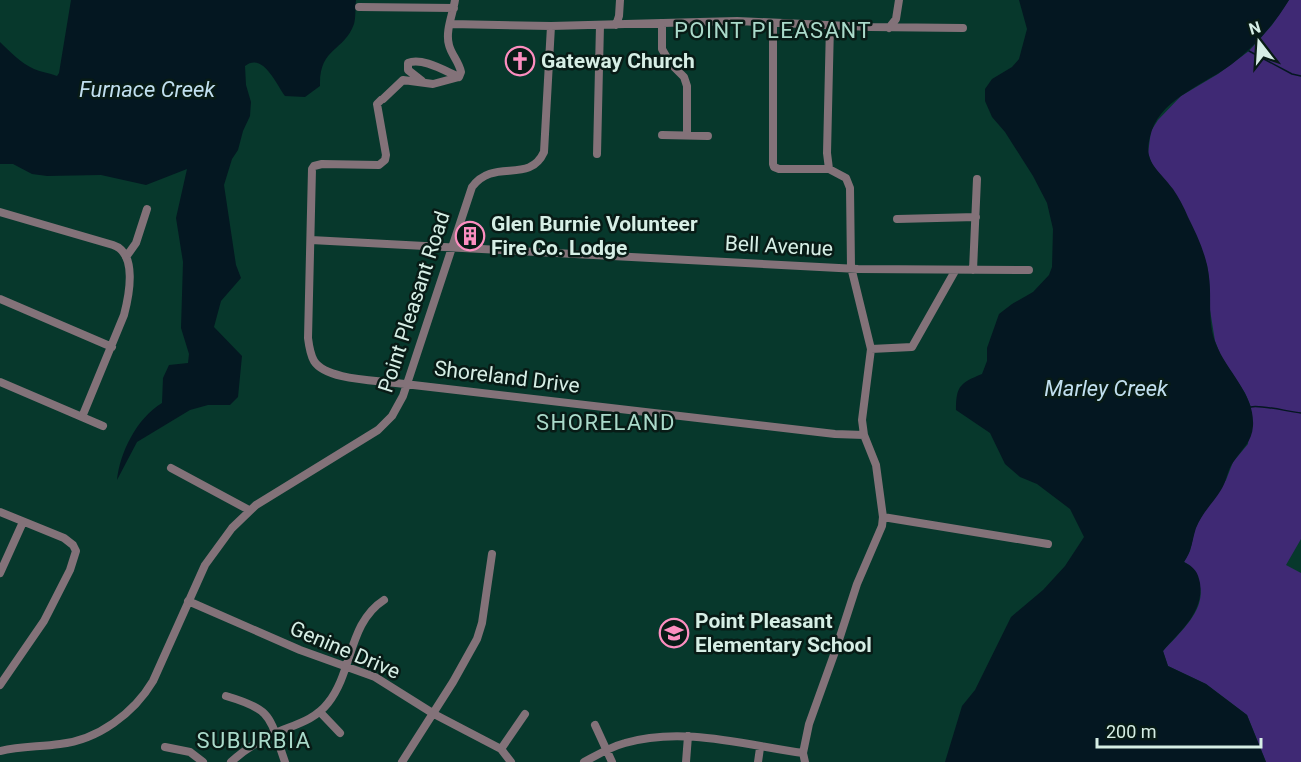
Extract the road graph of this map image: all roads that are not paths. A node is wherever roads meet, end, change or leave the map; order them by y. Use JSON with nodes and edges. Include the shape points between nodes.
{"nodes":[{"id":1,"x":620,"y":0,"type":"edge"},
{"id":2,"x":899,"y":0,"type":"edge"},
{"id":3,"x":455,"y":4,"type":"edge"},
{"id":4,"x":359,"y":7,"type":"dead end"},
{"id":5,"x":662,"y":23,"type":"junction"},
{"id":6,"x":773,"y":23,"type":"junction"},
{"id":7,"x":450,"y":24,"type":"junction"},
{"id":8,"x":600,"y":25,"type":"junction"},
{"id":9,"x":616,"y":25,"type":"junction"},
{"id":10,"x":830,"y":25,"type":"junction"},
{"id":11,"x":551,"y":26,"type":"junction"},
{"id":12,"x":889,"y":27,"type":"junction"},
{"id":13,"x":963,"y":28,"type":"dead end"},
{"id":14,"x":459,"y":77,"type":"junction"},
{"id":15,"x":423,"y":83,"type":"junction"},
{"id":16,"x":662,"y":135,"type":"dead end"},
{"id":17,"x":687,"y":135,"type":"junction"},
{"id":18,"x":708,"y":136,"type":"dead end"},
{"id":19,"x":597,"y":154,"type":"dead end"},
{"id":20,"x":829,"y":169,"type":"junction"},
{"id":21,"x":977,"y":179,"type":"dead end"},
{"id":22,"x":147,"y":209,"type":"dead end"},
{"id":23,"x":0,"y":212,"type":"edge"},
{"id":24,"x":976,"y":217,"type":"junction"},
{"id":25,"x":897,"y":219,"type":"dead end"},
{"id":26,"x":311,"y":240,"type":"junction"},
{"id":27,"x":452,"y":247,"type":"junction"},
{"id":28,"x":126,"y":257,"type":"junction"},
{"id":29,"x":851,"y":267,"type":"junction"},
{"id":30,"x":955,"y":270,"type":"junction"},
{"id":31,"x":973,"y":270,"type":"junction"},
{"id":32,"x":1029,"y":270,"type":"dead end"},
{"id":33,"x":0,"y":299,"type":"edge"},
{"id":34,"x":112,"y":347,"type":"junction"},
{"id":35,"x":871,"y":349,"type":"junction"},
{"id":36,"x":0,"y":382,"type":"edge"},
{"id":37,"x":408,"y":383,"type":"junction"},
{"id":38,"x":82,"y":417,"type":"junction"},
{"id":39,"x":103,"y":426,"type":"dead end"},
{"id":40,"x":864,"y":435,"type":"junction"},
{"id":41,"x":171,"y":468,"type":"dead end"},
{"id":42,"x":249,"y":510,"type":"junction"},
{"id":43,"x":0,"y":512,"type":"edge"},
{"id":44,"x":883,"y":517,"type":"junction"},
{"id":45,"x":23,"y":522,"type":"junction"},
{"id":46,"x":1048,"y":544,"type":"dead end"},
{"id":47,"x":492,"y":554,"type":"dead end"},
{"id":48,"x":0,"y":573,"type":"edge"},
{"id":49,"x":384,"y":600,"type":"dead end"},
{"id":50,"x":188,"y":601,"type":"junction"},
{"id":51,"x":346,"y":665,"type":"junction"},
{"id":52,"x":0,"y":685,"type":"edge"},
{"id":53,"x":226,"y":696,"type":"dead end"},
{"id":54,"x":320,"y":712,"type":"junction"},
{"id":55,"x":434,"y":714,"type":"junction"},
{"id":56,"x":525,"y":714,"type":"dead end"},
{"id":57,"x":595,"y":726,"type":"dead end"},
{"id":58,"x":340,"y":733,"type":"dead end"},
{"id":59,"x":275,"y":734,"type":"junction"},
{"id":60,"x":688,"y":736,"type":"junction"},
{"id":61,"x":165,"y":747,"type":"dead end"},
{"id":62,"x":760,"y":747,"type":"junction"},
{"id":63,"x":501,"y":749,"type":"junction"},
{"id":64,"x":606,"y":750,"type":"junction"},
{"id":65,"x":0,"y":751,"type":"edge"},
{"id":66,"x":802,"y":753,"type":"junction"},
{"id":67,"x":203,"y":762,"type":"edge"},
{"id":68,"x":231,"y":762,"type":"edge"},
{"id":69,"x":285,"y":762,"type":"edge"},
{"id":70,"x":402,"y":762,"type":"edge"},
{"id":71,"x":511,"y":762,"type":"edge"},
{"id":72,"x":584,"y":762,"type":"edge"},
{"id":73,"x":612,"y":762,"type":"edge"},
{"id":74,"x":686,"y":762,"type":"edge"},
{"id":75,"x":758,"y":762,"type":"edge"},
{"id":76,"x":805,"y":762,"type":"edge"}],
"edges":[{"from":1,"to":9,"type":"street"},
{"from":2,"to":12,"type":"street","via":[[896,19]]},
{"from":3,"to":4,"type":"street"},
{"from":3,"to":7,"type":"street"},
{"from":5,"to":6,"type":"street"},
{"from":5,"to":9,"type":"street"},
{"from":5,"to":17,"type":"street","via":[[663,49],[687,86]]},
{"from":6,"to":10,"type":"street"},
{"from":6,"to":20,"type":"street","via":[[774,167]]},
{"from":7,"to":11,"type":"street"},
{"from":7,"to":14,"type":"street","via":[[449,46],[460,64]]},
{"from":8,"to":9,"type":"street"},
{"from":8,"to":11,"type":"street"},
{"from":8,"to":19,"type":"street"},
{"from":10,"to":12,"type":"street"},
{"from":10,"to":20,"type":"street"},
{"from":11,"to":27,"type":"street","name":"Point Pleasant Road","via":[[541,159],[525,170],[496,171],[482,177],[472,187]]},
{"from":12,"to":13,"type":"street"},
{"from":14,"to":15,"type":"street"},
{"from":14,"to":15,"type":"street","via":[[412,60],[408,70]]},
{"from":15,"to":26,"type":"street","name":"Shoreland Drive","via":[[403,80],[377,104],[386,155],[379,165],[314,166]]},
{"from":16,"to":17,"type":"street"},
{"from":17,"to":18,"type":"street"},
{"from":20,"to":29,"type":"street","via":[[846,178],[850,188]]},
{"from":21,"to":24,"type":"street"},
{"from":22,"to":28,"type":"street","via":[[136,243]]},
{"from":23,"to":28,"type":"street","via":[[121,247]]},
{"from":24,"to":25,"type":"street"},
{"from":24,"to":31,"type":"street"},
{"from":26,"to":27,"type":"street","name":"Bell Avenue"},
{"from":26,"to":37,"type":"street","name":"Shoreland Drive","via":[[308,338],[315,362],[327,373]]},
{"from":27,"to":29,"type":"street","name":"Bell Avenue"},
{"from":27,"to":37,"type":"street","name":"Point Pleasant Road"},
{"from":28,"to":34,"type":"street","via":[[128,300]]},
{"from":29,"to":30,"type":"street","name":"Bell Avenue"},
{"from":29,"to":35,"type":"street"},
{"from":30,"to":31,"type":"street","name":"Bell Avenue"},
{"from":30,"to":35,"type":"street","via":[[912,347]]},
{"from":31,"to":32,"type":"street","name":"Bell Avenue"},
{"from":33,"to":34,"type":"street"},
{"from":34,"to":38,"type":"street"},
{"from":35,"to":40,"type":"street","via":[[862,420]]},
{"from":36,"to":38,"type":"street"},
{"from":37,"to":40,"type":"street","name":"Shoreland Drive"},
{"from":37,"to":42,"type":"street","name":"Point Pleasant Road","via":[[398,408],[378,430]]},
{"from":38,"to":39,"type":"street"},
{"from":40,"to":44,"type":"street","via":[[876,465]]},
{"from":41,"to":42,"type":"street"},
{"from":42,"to":50,"type":"street","name":"Point Pleasant Road","via":[[215,549]]},
{"from":43,"to":45,"type":"street"},
{"from":44,"to":46,"type":"street"},
{"from":44,"to":66,"type":"street","via":[[808,724]]},
{"from":45,"to":48,"type":"street"},
{"from":45,"to":52,"type":"street","via":[[63,538],[73,545],[76,557],[40,628]]},
{"from":47,"to":55,"type":"street","via":[[477,639]]},
{"from":49,"to":51,"type":"street","via":[[365,618]]},
{"from":50,"to":51,"type":"street","name":"Genine Drive","via":[[300,650]]},
{"from":50,"to":65,"type":"street","name":"Point Pleasant Road","via":[[153,681],[126,713],[81,740]]},
{"from":51,"to":54,"type":"street","via":[[336,691]]},
{"from":51,"to":55,"type":"street","name":"Genine Drive","via":[[375,677]]},
{"from":53,"to":59,"type":"street","via":[[259,707],[267,714]]},
{"from":54,"to":58,"type":"street"},
{"from":54,"to":59,"type":"street"},
{"from":55,"to":63,"type":"street","name":"Genine Drive"},
{"from":55,"to":70,"type":"street"},
{"from":56,"to":63,"type":"street"},
{"from":57,"to":64,"type":"street"},
{"from":59,"to":68,"type":"street","via":[[247,748]]},
{"from":59,"to":69,"type":"street"},
{"from":60,"to":62,"type":"street"},
{"from":60,"to":64,"type":"street","via":[[654,737]]},
{"from":60,"to":74,"type":"street"},
{"from":61,"to":67,"type":"street","via":[[190,752]]},
{"from":62,"to":66,"type":"street"},
{"from":62,"to":75,"type":"street"},
{"from":63,"to":71,"type":"street","name":"Genine Drive"},
{"from":64,"to":72,"type":"street"},
{"from":64,"to":73,"type":"street"},
{"from":66,"to":76,"type":"street"}]}
